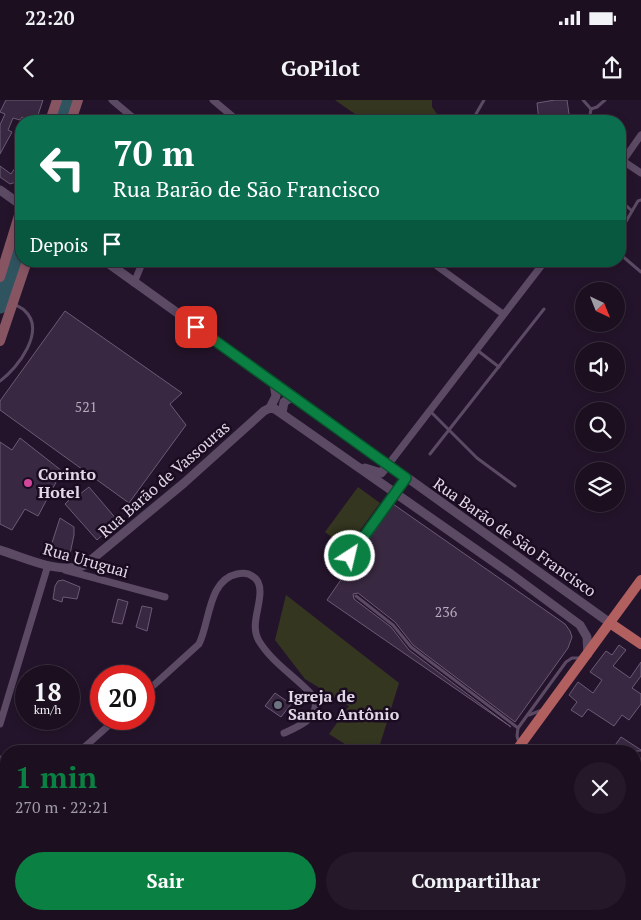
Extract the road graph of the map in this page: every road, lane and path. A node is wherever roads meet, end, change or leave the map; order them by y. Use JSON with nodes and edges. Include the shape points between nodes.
{"nodes":[{"id":1,"x":57,"y":100,"type":"edge"},
{"id":2,"x":78,"y":100,"type":"edge"},
{"id":3,"x":112,"y":100,"type":"edge"},
{"id":4,"x":213,"y":100,"type":"edge"},
{"id":5,"x":484,"y":100,"type":"edge"},
{"id":6,"x":583,"y":100,"type":"edge"},
{"id":7,"x":605,"y":100,"type":"edge"},
{"id":8,"x":591,"y":109,"type":"junction"},
{"id":9,"x":52,"y":115,"type":"edge"},
{"id":10,"x":73,"y":115,"type":"edge"},
{"id":11,"x":130,"y":115,"type":"edge"},
{"id":12,"x":231,"y":115,"type":"edge"},
{"id":13,"x":475,"y":115,"type":"edge"},
{"id":14,"x":590,"y":115,"type":"edge"},
{"id":15,"x":641,"y":135,"type":"edge"},
{"id":16,"x":626,"y":157,"type":"edge"},
{"id":17,"x":626,"y":165,"type":"edge"},
{"id":18,"x":641,"y":173,"type":"edge"},
{"id":19,"x":0,"y":190,"type":"edge"},
{"id":20,"x":641,"y":200,"type":"edge"},
{"id":21,"x":15,"y":201,"type":"edge"},
{"id":22,"x":626,"y":206,"type":"edge"},
{"id":23,"x":632,"y":211,"type":"junction"},
{"id":24,"x":626,"y":222,"type":"edge"},
{"id":25,"x":15,"y":228,"type":"edge"},
{"id":26,"x":626,"y":259,"type":"edge"},
{"id":27,"x":24,"y":267,"type":"edge"},
{"id":28,"x":113,"y":267,"type":"edge"},
{"id":29,"x":141,"y":267,"type":"edge"},
{"id":30,"x":438,"y":267,"type":"edge"},
{"id":31,"x":540,"y":267,"type":"edge"},
{"id":32,"x":641,"y":272,"type":"edge"},
{"id":33,"x":0,"y":276,"type":"edge"},
{"id":34,"x":134,"y":283,"type":"junction"},
{"id":35,"x":13,"y":304,"type":"junction"},
{"id":36,"x":544,"y":309,"type":"dead end"},
{"id":37,"x":503,"y":314,"type":"junction"},
{"id":38,"x":0,"y":341,"type":"edge"},
{"id":39,"x":477,"y":349,"type":"junction"},
{"id":40,"x":499,"y":367,"type":"junction"},
{"id":41,"x":0,"y":381,"type":"edge"},
{"id":42,"x":274,"y":383,"type":"junction"},
{"id":43,"x":292,"y":396,"type":"junction"},
{"id":44,"x":270,"y":408,"type":"junction"},
{"id":45,"x":431,"y":412,"type":"junction"},
{"id":46,"x":282,"y":413,"type":"junction"},
{"id":47,"x":450,"y":431,"type":"junction"},
{"id":48,"x":430,"y":454,"type":"dead end"},
{"id":49,"x":388,"y":465,"type":"junction"},
{"id":50,"x":358,"y":466,"type":"junction"},
{"id":51,"x":406,"y":478,"type":"junction"},
{"id":52,"x":515,"y":486,"type":"dead end"},
{"id":53,"x":395,"y":493,"type":"junction"},
{"id":54,"x":0,"y":550,"type":"edge"},
{"id":55,"x":350,"y":556,"type":"dead end"},
{"id":56,"x":48,"y":565,"type":"junction"},
{"id":57,"x":62,"y":569,"type":"junction"},
{"id":58,"x":641,"y":580,"type":"edge"},
{"id":59,"x":356,"y":596,"type":"dead end"},
{"id":60,"x":165,"y":597,"type":"dead end"},
{"id":61,"x":610,"y":623,"type":"junction"},
{"id":62,"x":641,"y":644,"type":"edge"},
{"id":63,"x":586,"y":656,"type":"junction"},
{"id":64,"x":155,"y":684,"type":"edge"},
{"id":65,"x":549,"y":707,"type":"junction"},
{"id":66,"x":528,"y":715,"type":"junction"},
{"id":67,"x":0,"y":724,"type":"edge"},
{"id":68,"x":518,"y":728,"type":"junction"},
{"id":69,"x":104,"y":730,"type":"edge"},
{"id":70,"x":284,"y":733,"type":"dead end"},
{"id":71,"x":87,"y":745,"type":"edge"},
{"id":72,"x":518,"y":745,"type":"edge"},
{"id":73,"x":521,"y":745,"type":"edge"}],
"edges":[{"from":1,"to":9,"type":"main road"},
{"from":2,"to":10,"type":"main road"},
{"from":3,"to":11,"type":"street"},
{"from":4,"to":12,"type":"street"},
{"from":5,"to":13,"type":"lane"},
{"from":6,"to":8,"type":"lane"},
{"from":7,"to":8,"type":"lane"},
{"from":8,"to":14,"type":"lane"},
{"from":15,"to":16,"type":"street"},
{"from":17,"to":18,"type":"street"},
{"from":19,"to":21,"type":"street"},
{"from":20,"to":23,"type":"lane"},
{"from":22,"to":23,"type":"lane"},
{"from":23,"to":24,"type":"lane"},
{"from":25,"to":33,"type":"main road"},
{"from":26,"to":32,"type":"lane"},
{"from":27,"to":35,"type":"main road"},
{"from":28,"to":34,"type":"street","name":"Rua Barão de São Francisco"},
{"from":29,"to":34,"type":"street"},
{"from":30,"to":37,"type":"street"},
{"from":31,"to":37,"type":"street"},
{"from":34,"to":42,"type":"street","name":"Rua Barão de São Francisco"},
{"from":35,"to":38,"type":"main road"},
{"from":35,"to":41,"type":"lane","via":[[25,310],[30,319],[33,325],[31,338],[19,364]]},
{"from":36,"to":40,"type":"lane"},
{"from":37,"to":39,"type":"street"},
{"from":39,"to":40,"type":"lane"},
{"from":39,"to":45,"type":"street"},
{"from":40,"to":47,"type":"lane"},
{"from":42,"to":43,"type":"street","name":"Rua Barão de São Francisco"},
{"from":42,"to":44,"type":"street","via":[[276,396]]},
{"from":43,"to":46,"type":"street","via":[[284,402]]},
{"from":43,"to":49,"type":"street","name":"Rua Barão de São Francisco"},
{"from":44,"to":46,"type":"street"},
{"from":44,"to":57,"type":"street","name":"Rua Barão de Vassouras","via":[[93,560],[78,568]]},
{"from":45,"to":47,"type":"lane"},
{"from":45,"to":49,"type":"street"},
{"from":46,"to":50,"type":"street","name":"Rua Barão de São Francisco"},
{"from":47,"to":48,"type":"lane"},
{"from":47,"to":52,"type":"lane","via":[[477,458]]},
{"from":49,"to":50,"type":"street","via":[[381,473]]},
{"from":49,"to":51,"type":"street","name":"Rua Barão de São Francisco"},
{"from":50,"to":53,"type":"street","name":"Rua Barão de São Francisco"},
{"from":51,"to":53,"type":"lane"},
{"from":51,"to":61,"type":"street","name":"Rua Barão de São Francisco"},
{"from":53,"to":55,"type":"lane"},
{"from":53,"to":63,"type":"street","name":"Rua Barão de São Francisco","via":[[580,625],[587,637]]},
{"from":54,"to":56,"type":"street","name":"Rua Uruguai"},
{"from":56,"to":57,"type":"street","name":"Rua Uruguai"},
{"from":56,"to":67,"type":"street"},
{"from":57,"to":60,"type":"street","name":"Rua Uruguai"},
{"from":58,"to":61,"type":"main road"},
{"from":59,"to":68,"type":"lane","via":[[393,625],[411,647]]},
{"from":61,"to":62,"type":"main road","name":"Rua Barão de São Francisco"},
{"from":61,"to":63,"type":"main road"},
{"from":63,"to":65,"type":"main road"},
{"from":63,"to":66,"type":"lane","via":[[566,662]]},
{"from":64,"to":70,"type":"street","via":[[199,644],[221,583],[242,573],[251,575],[258,581],[260,591],[256,615],[258,639],[270,656],[315,698],[315,712],[310,719]]},
{"from":65,"to":66,"type":"lane"},
{"from":65,"to":73,"type":"main road"},
{"from":66,"to":68,"type":"lane"},
{"from":68,"to":72,"type":"lane"},
{"from":69,"to":71,"type":"street"}]}
